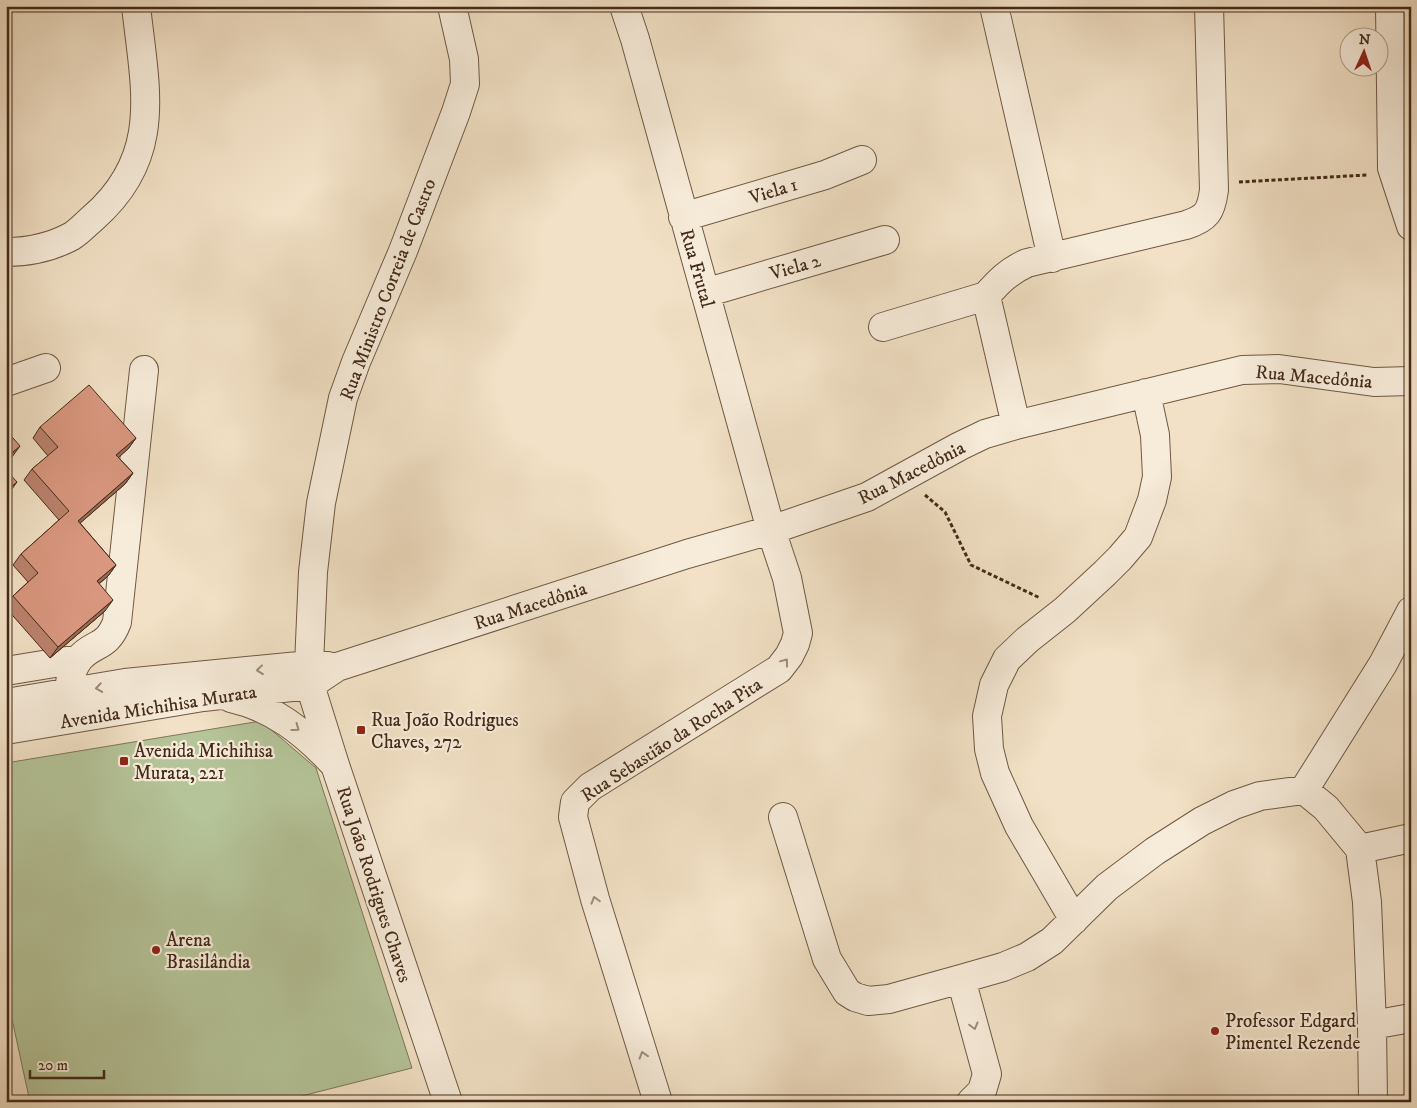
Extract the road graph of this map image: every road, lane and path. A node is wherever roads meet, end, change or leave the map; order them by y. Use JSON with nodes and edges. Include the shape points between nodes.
{"nodes":[{"id":1,"x":136,"y":6,"type":"edge"},
{"id":2,"x":452,"y":6,"type":"edge"},
{"id":3,"x":624,"y":6,"type":"edge"},
{"id":4,"x":994,"y":6,"type":"edge"},
{"id":5,"x":1209,"y":6,"type":"edge"},
{"id":6,"x":1390,"y":6,"type":"edge"},
{"id":7,"x":862,"y":160,"type":"dead end"},
{"id":8,"x":1395,"y":175,"type":"junction"},
{"id":9,"x":1214,"y":190,"type":"junction"},
{"id":10,"x":683,"y":217,"type":"junction"},
{"id":11,"x":1411,"y":226,"type":"edge"},
{"id":12,"x":885,"y":240,"type":"dead end"},
{"id":13,"x":6,"y":252,"type":"edge"},
{"id":14,"x":1052,"y":258,"type":"junction"},
{"id":15,"x":705,"y":292,"type":"junction"},
{"id":16,"x":986,"y":296,"type":"junction"},
{"id":17,"x":883,"y":327,"type":"dead end"},
{"id":18,"x":46,"y":368,"type":"dead end"},
{"id":19,"x":144,"y":370,"type":"dead end"},
{"id":20,"x":6,"y":382,"type":"edge"},
{"id":21,"x":1411,"y":382,"type":"edge"},
{"id":22,"x":1146,"y":393,"type":"junction"},
{"id":23,"x":1016,"y":425,"type":"junction"},
{"id":24,"x":904,"y":477,"type":"junction"},
{"id":25,"x":771,"y":530,"type":"junction"},
{"id":26,"x":1065,"y":610,"type":"junction"},
{"id":27,"x":1411,"y":611,"type":"edge"},
{"id":28,"x":79,"y":659,"type":"junction"},
{"id":29,"x":6,"y":671,"type":"edge"},
{"id":30,"x":309,"y":675,"type":"junction"},
{"id":31,"x":69,"y":693,"type":"junction"},
{"id":32,"x":219,"y":696,"type":"junction"},
{"id":33,"x":6,"y":704,"type":"edge"},
{"id":34,"x":6,"y":730,"type":"edge"},
{"id":35,"x":335,"y":764,"type":"junction"},
{"id":36,"x":1304,"y":790,"type":"junction"},
{"id":37,"x":784,"y":817,"type":"dead end"},
{"id":38,"x":1411,"y":838,"type":"edge"},
{"id":39,"x":1360,"y":849,"type":"junction"},
{"id":40,"x":1074,"y":920,"type":"junction"},
{"id":41,"x":961,"y":979,"type":"junction"},
{"id":42,"x":1411,"y":1018,"type":"edge"},
{"id":43,"x":1372,"y":1025,"type":"junction"},
{"id":44,"x":448,"y":1102,"type":"edge"},
{"id":45,"x":658,"y":1102,"type":"edge"},
{"id":46,"x":971,"y":1102,"type":"edge"},
{"id":47,"x":1373,"y":1102,"type":"edge"}],
"edges":[{"from":1,"to":13,"type":"street","via":[[147,99],[139,152],[128,177],[98,213],[73,235],[29,251]]},
{"from":2,"to":30,"type":"street","name":"Rua Ministro Correia de Castro","via":[[464,59],[465,84],[344,398],[321,503],[313,572]]},
{"from":3,"to":10,"type":"street","name":"Rua Frutal"},
{"from":4,"to":14,"type":"street"},
{"from":5,"to":9,"type":"street"},
{"from":6,"to":8,"type":"street","via":[[1392,168]]},
{"from":7,"to":10,"type":"street","name":"Viela 1","via":[[825,175]]},
{"from":8,"to":9,"type":"path","via":[[1240,182]]},
{"from":8,"to":11,"type":"street"},
{"from":9,"to":14,"type":"street","via":[[1211,207],[1200,220]]},
{"from":10,"to":15,"type":"street","name":"Rua Frutal"},
{"from":12,"to":15,"type":"street","name":"Viela 2"},
{"from":14,"to":16,"type":"street","via":[[1013,269]]},
{"from":15,"to":25,"type":"street","name":"Rua Frutal"},
{"from":16,"to":17,"type":"street"},
{"from":16,"to":23,"type":"street"},
{"from":18,"to":20,"type":"street"},
{"from":19,"to":28,"type":"street","via":[[117,622],[105,642]]},
{"from":21,"to":22,"type":"street","name":"Rua Macedônia","via":[[1374,382],[1279,369],[1242,370]]},
{"from":22,"to":23,"type":"street","name":"Rua Macedônia"},
{"from":22,"to":26,"type":"street","via":[[1155,435],[1157,477],[1146,520],[1138,537],[1120,558]]},
{"from":23,"to":24,"type":"street","name":"Rua Macedônia","via":[[985,434]]},
{"from":24,"to":25,"type":"street","name":"Rua Macedônia","via":[[867,497]]},
{"from":24,"to":26,"type":"path","via":[[945,512],[971,565]]},
{"from":25,"to":30,"type":"street","name":"Rua Macedônia"},
{"from":45,"to":25,"type":"street","name":"Rua Sebastião da Rocha Pita","one_way":true,"via":[[595,899],[573,807],[580,794],[590,787],[763,680],[779,669],[789,656],[798,633],[787,578]]},
{"from":26,"to":40,"type":"street","via":[[1007,658],[994,685],[987,716],[994,773],[1023,833]]},
{"from":27,"to":36,"type":"street","via":[[1383,664]]},
{"from":28,"to":29,"type":"street"},
{"from":28,"to":31,"type":"street","via":[[73,669]]},
{"from":30,"to":31,"type":"street","name":"Avenida Michihisa Murata","one_way":true,"via":[[125,684]]},
{"from":30,"to":32,"type":"street","name":"Avenida Michihisa Murata"},
{"from":30,"to":35,"type":"street","name":"Rua João Rodrigues Chaves"},
{"from":31,"to":33,"type":"street","name":"Avenida Michihisa Murata"},
{"from":32,"to":34,"type":"street","name":"Avenida Michihisa Murata"},
{"from":32,"to":35,"type":"street","one_way":true,"via":[[243,701],[278,716],[316,744]]},
{"from":35,"to":44,"type":"street","name":"Rua João Rodrigues Chaves"},
{"from":36,"to":39,"type":"street","via":[[1326,808]]},
{"from":36,"to":40,"type":"street","via":[[1260,796],[1202,821],[1107,887]]},
{"from":37,"to":41,"type":"street","via":[[827,959],[847,992],[868,1001],[889,999]]},
{"from":38,"to":39,"type":"street"},
{"from":39,"to":43,"type":"street","via":[[1367,902]]},
{"from":40,"to":41,"type":"street","via":[[1052,941],[1027,957]]},
{"from":41,"to":46,"type":"street","one_way":true,"via":[[987,1074],[982,1091]]},
{"from":42,"to":43,"type":"street"},
{"from":43,"to":47,"type":"street"}]}
